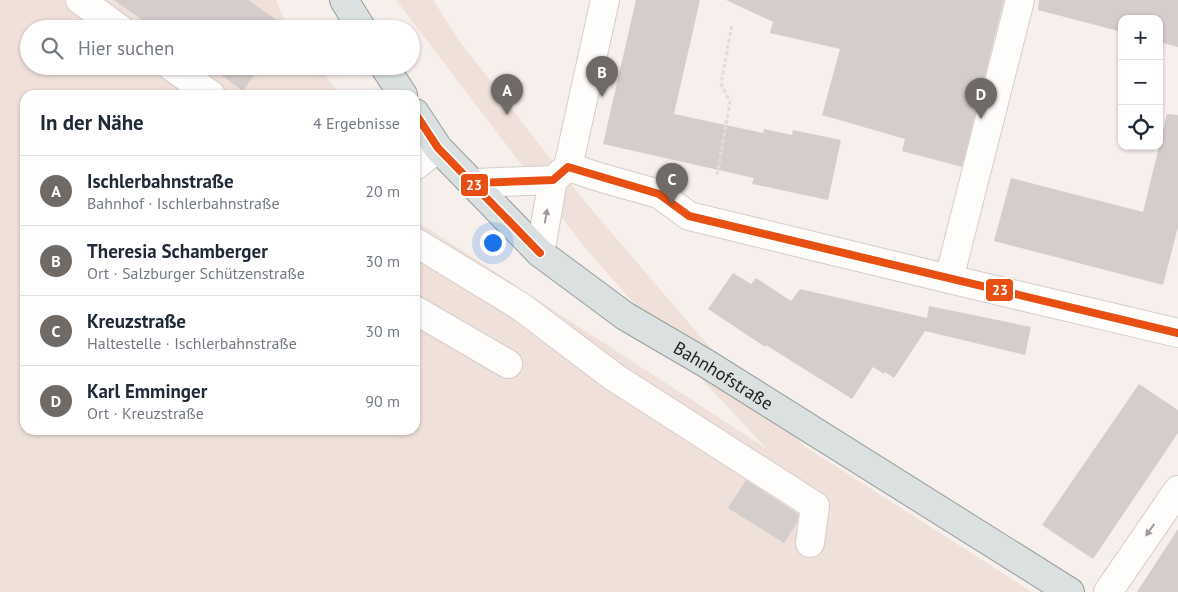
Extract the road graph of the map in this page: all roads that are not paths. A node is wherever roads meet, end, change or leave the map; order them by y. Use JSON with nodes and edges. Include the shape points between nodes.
{"nodes":[{"id":1,"x":80,"y":0,"type":"edge"},
{"id":2,"x":344,"y":0,"type":"edge"},
{"id":3,"x":606,"y":0,"type":"edge"},
{"id":4,"x":1020,"y":0,"type":"edge"},
{"id":5,"x":108,"y":20,"type":"edge"},
{"id":6,"x":356,"y":20,"type":"edge"},
{"id":7,"x":183,"y":75,"type":"edge"},
{"id":8,"x":390,"y":75,"type":"edge"},
{"id":9,"x":204,"y":90,"type":"edge"},
{"id":10,"x":400,"y":90,"type":"edge"},
{"id":11,"x":420,"y":121,"type":"edge"},
{"id":12,"x":438,"y":148,"type":"junction"},
{"id":13,"x":420,"y":162,"type":"edge"},
{"id":14,"x":561,"y":173,"type":"junction"},
{"id":15,"x":474,"y":184,"type":"junction"},
{"id":16,"x":420,"y":245,"type":"edge"},
{"id":17,"x":540,"y":253,"type":"junction"},
{"id":18,"x":949,"y":279,"type":"junction"},
{"id":19,"x":420,"y":313,"type":"edge"},
{"id":20,"x":1178,"y":333,"type":"edge"},
{"id":21,"x":508,"y":364,"type":"dead end"},
{"id":22,"x":1178,"y":490,"type":"edge"},
{"id":23,"x":810,"y":543,"type":"dead end"},
{"id":24,"x":1070,"y":592,"type":"edge"},
{"id":25,"x":1108,"y":592,"type":"edge"}],
"edges":[{"from":1,"to":5,"type":"street"},
{"from":2,"to":6,"type":"main road"},
{"from":3,"to":14,"type":"street"},
{"from":4,"to":18,"type":"street"},
{"from":7,"to":9,"type":"street"},
{"from":8,"to":10,"type":"main road"},
{"from":11,"to":12,"type":"main road","name":"Bahnhofstraße"},
{"from":12,"to":13,"type":"street"},
{"from":12,"to":15,"type":"main road","name":"Bahnhofstraße"},
{"from":14,"to":15,"type":"street"},
{"from":17,"to":14,"type":"street","one_way":true},
{"from":14,"to":18,"type":"street","via":[[602,178],[659,194],[689,216]]},
{"from":15,"to":17,"type":"main road","name":"Bahnhofstraße"},
{"from":16,"to":23,"type":"street","via":[[520,306],[614,376],[815,506]]},
{"from":17,"to":24,"type":"main road","name":"Bahnhofstraße","via":[[625,316]]},
{"from":18,"to":20,"type":"street"},
{"from":19,"to":21,"type":"street"},
{"from":22,"to":25,"type":"street","one_way":true}]}
